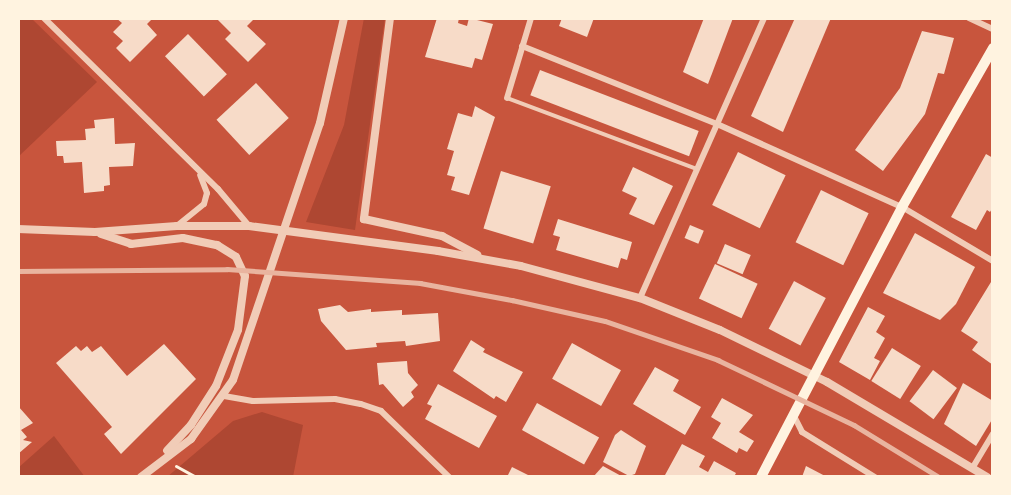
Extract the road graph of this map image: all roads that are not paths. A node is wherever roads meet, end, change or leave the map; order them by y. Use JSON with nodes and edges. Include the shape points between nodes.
{"nodes":[{"id":1,"x":44,"y":18,"type":"edge"},
{"id":2,"x":344,"y":18,"type":"edge"},
{"id":3,"x":390,"y":18,"type":"edge"},
{"id":4,"x":531,"y":18,"type":"edge"},
{"id":5,"x":764,"y":18,"type":"edge"},
{"id":6,"x":969,"y":18,"type":"edge"},
{"id":7,"x":993,"y":29,"type":"edge"},
{"id":8,"x":522,"y":46,"type":"junction"},
{"id":9,"x":993,"y":48,"type":"edge"},
{"id":10,"x":507,"y":98,"type":"joint"},
{"id":11,"x":717,"y":124,"type":"junction"},
{"id":12,"x":697,"y":169,"type":"junction"},
{"id":13,"x":199,"y":171,"type":"junction"},
{"id":14,"x":903,"y":207,"type":"junction"},
{"id":15,"x":177,"y":226,"type":"junction"},
{"id":16,"x":249,"y":226,"type":"junction"},
{"id":17,"x":18,"y":229,"type":"edge"},
{"id":18,"x":95,"y":232,"type":"junction"},
{"id":19,"x":485,"y":260,"type":"junction"},
{"id":20,"x":993,"y":261,"type":"edge"},
{"id":21,"x":640,"y":298,"type":"junction"},
{"id":22,"x":823,"y":361,"type":"junction"},
{"id":23,"x":815,"y":376,"type":"junction"},
{"id":24,"x":827,"y":382,"type":"junction"},
{"id":25,"x":224,"y":396,"type":"junction"},
{"id":26,"x":794,"y":416,"type":"junction"},
{"id":27,"x":802,"y":432,"type":"junction"},
{"id":28,"x":993,"y":434,"type":"edge"},
{"id":29,"x":783,"y":436,"type":"junction"},
{"id":30,"x":973,"y":468,"type":"junction"},
{"id":31,"x":142,"y":476,"type":"edge"},
{"id":32,"x":449,"y":477,"type":"edge"},
{"id":33,"x":761,"y":477,"type":"edge"},
{"id":34,"x":875,"y":477,"type":"edge"},
{"id":35,"x":987,"y":477,"type":"edge"}],
"edges":[{"from":1,"to":13,"type":"street"},
{"from":2,"to":25,"type":"street","via":[[320,123],[268,280]]},
{"from":3,"to":19,"type":"street","via":[[364,219],[442,236]]},
{"from":4,"to":8,"type":"street"},
{"from":5,"to":11,"type":"street"},
{"from":6,"to":7,"type":"street"},
{"from":8,"to":10,"type":"street"},
{"from":8,"to":11,"type":"street"},
{"from":9,"to":14,"type":"main road"},
{"from":10,"to":12,"type":"lane"},
{"from":11,"to":12,"type":"street"},
{"from":11,"to":14,"type":"street"},
{"from":12,"to":21,"type":"street"},
{"from":13,"to":15,"type":"street","via":[[207,193],[204,204],[197,214]]},
{"from":13,"to":16,"type":"street"},
{"from":14,"to":20,"type":"street"},
{"from":14,"to":22,"type":"main road"},
{"from":15,"to":16,"type":"street"},
{"from":15,"to":18,"type":"street"},
{"from":16,"to":19,"type":"street"},
{"from":17,"to":18,"type":"street"},
{"from":18,"to":31,"type":"street","via":[[131,244],[183,238],[217,245],[236,257],[245,276],[238,330],[216,386],[190,426]]},
{"from":19,"to":21,"type":"street"},
{"from":21,"to":23,"type":"street","via":[[720,330]]},
{"from":22,"to":23,"type":"main road"},
{"from":22,"to":24,"type":"street"},
{"from":23,"to":24,"type":"street"},
{"from":23,"to":26,"type":"main road"},
{"from":24,"to":30,"type":"street"},
{"from":25,"to":31,"type":"street","via":[[190,439]]},
{"from":25,"to":32,"type":"street","via":[[253,400],[334,399],[381,411]]},
{"from":26,"to":27,"type":"street"},
{"from":26,"to":29,"type":"main road"},
{"from":27,"to":29,"type":"street"},
{"from":27,"to":34,"type":"street"},
{"from":28,"to":30,"type":"street"},
{"from":29,"to":33,"type":"main road"},
{"from":30,"to":35,"type":"street"}]}
